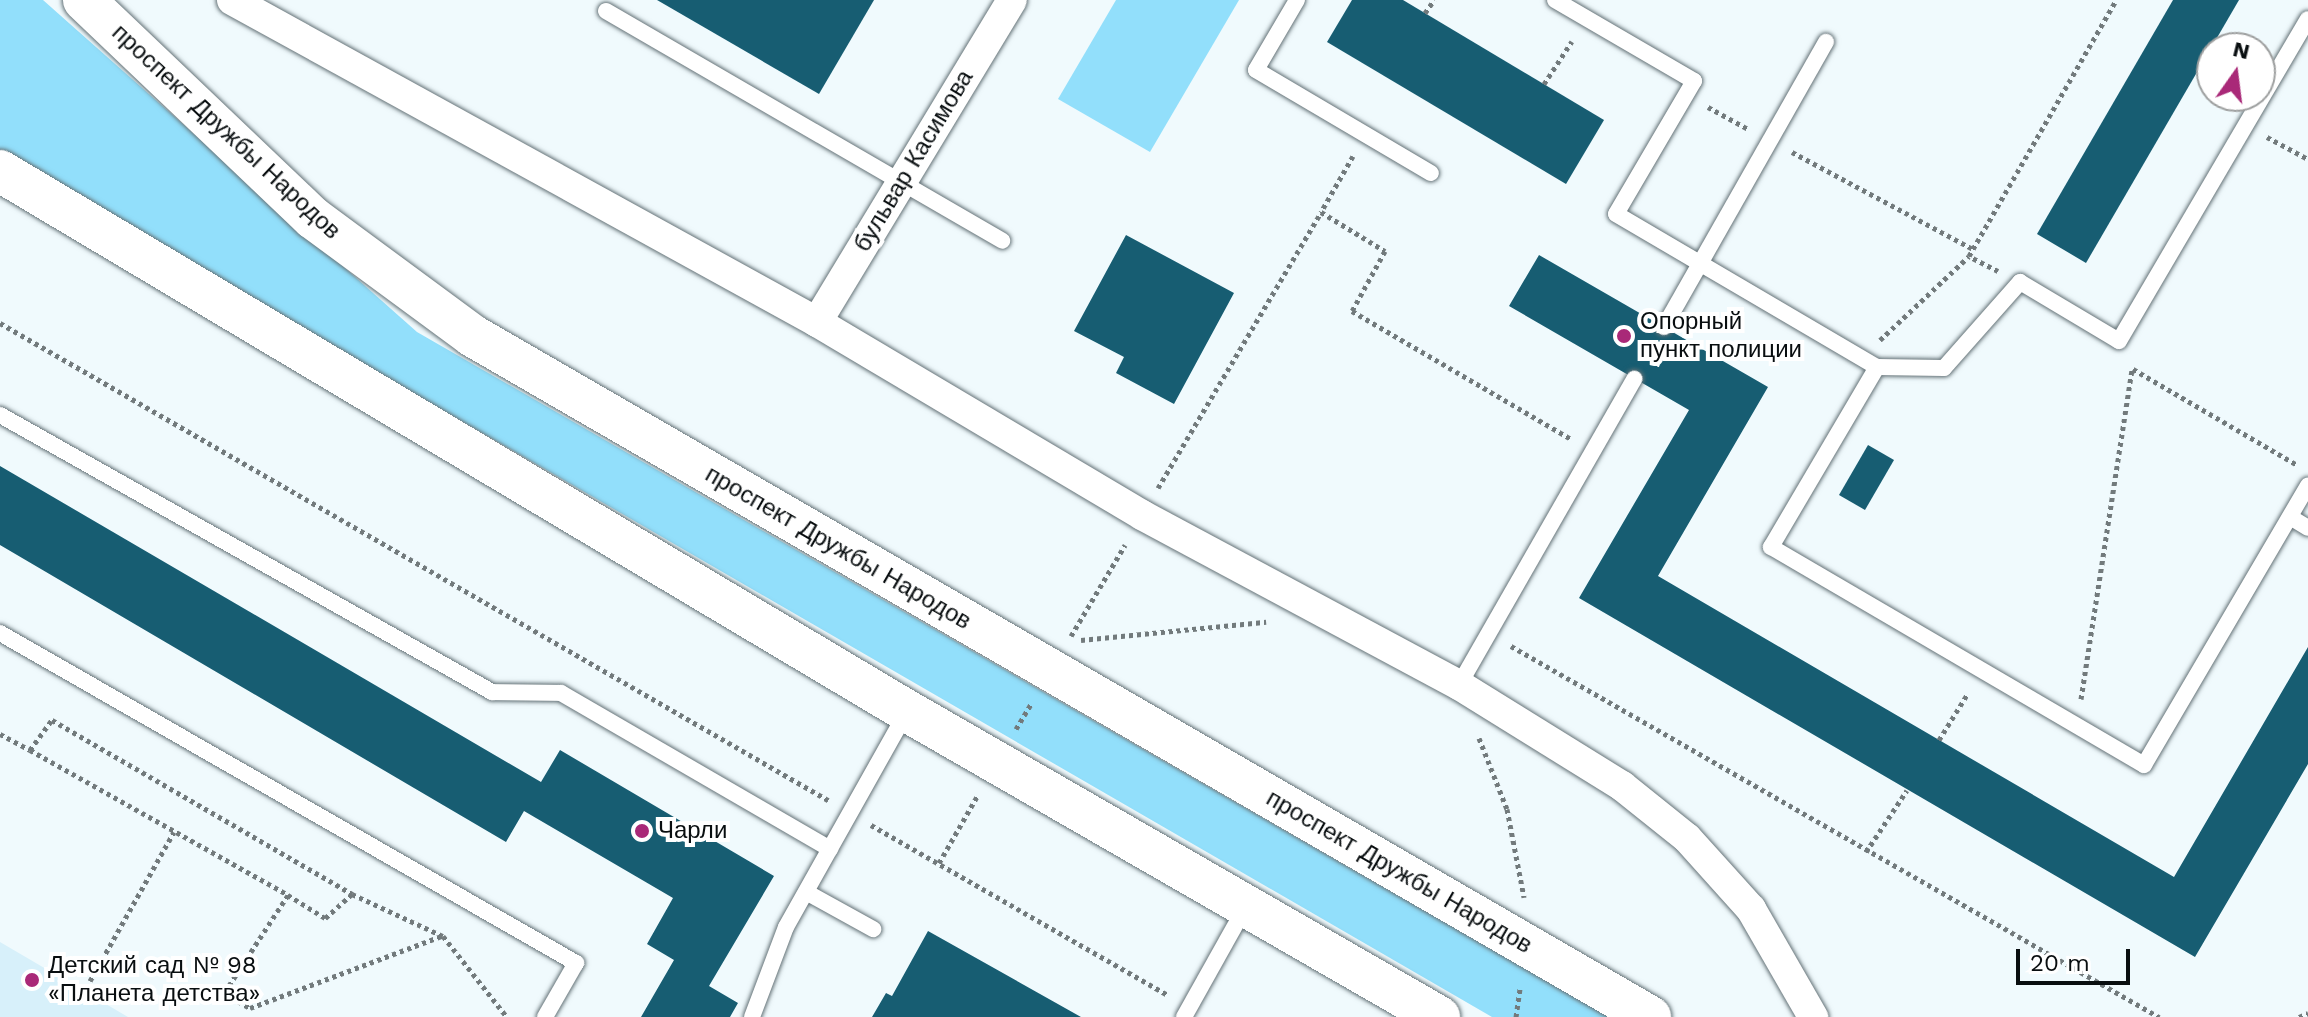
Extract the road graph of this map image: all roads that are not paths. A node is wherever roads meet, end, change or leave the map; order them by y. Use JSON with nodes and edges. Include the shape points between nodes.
{"nodes":[{"id":1,"x":84,"y":0,"type":"edge"},
{"id":2,"x":232,"y":0,"type":"edge"},
{"id":3,"x":1012,"y":0,"type":"edge"},
{"id":4,"x":1297,"y":0,"type":"edge"},
{"id":5,"x":1555,"y":0,"type":"edge"},
{"id":6,"x":606,"y":11,"type":"dead end"},
{"id":7,"x":2308,"y":19,"type":"edge"},
{"id":8,"x":1826,"y":42,"type":"dead end"},
{"id":9,"x":0,"y":171,"type":"edge"},
{"id":10,"x":1431,"y":173,"type":"dead end"},
{"id":11,"x":902,"y":181,"type":"junction"},
{"id":12,"x":1002,"y":241,"type":"dead end"},
{"id":13,"x":1701,"y":264,"type":"junction"},
{"id":14,"x":817,"y":322,"type":"junction"},
{"id":15,"x":1664,"y":327,"type":"dead end"},
{"id":16,"x":1877,"y":367,"type":"junction"},
{"id":17,"x":1634,"y":379,"type":"dead end"},
{"id":18,"x":0,"y":415,"type":"edge"},
{"id":19,"x":2308,"y":486,"type":"edge"},
{"id":20,"x":2290,"y":517,"type":"junction"},
{"id":21,"x":2308,"y":528,"type":"edge"},
{"id":22,"x":0,"y":633,"type":"edge"},
{"id":23,"x":1459,"y":685,"type":"junction"},
{"id":24,"x":907,"y":711,"type":"junction"},
{"id":25,"x":830,"y":849,"type":"junction"},
{"id":26,"x":806,"y":892,"type":"junction"},
{"id":27,"x":1246,"y":906,"type":"junction"},
{"id":28,"x":873,"y":929,"type":"dead end"},
{"id":29,"x":1187,"y":1012,"type":"edge"},
{"id":30,"x":545,"y":1017,"type":"edge"},
{"id":31,"x":752,"y":1017,"type":"edge"},
{"id":32,"x":1439,"y":1017,"type":"edge"},
{"id":33,"x":1650,"y":1017,"type":"edge"},
{"id":34,"x":1813,"y":1017,"type":"edge"}],
"edges":[{"from":1,"to":33,"type":"street","name":"проспект Дружбы Народов","via":[[313,218],[473,336]]},
{"from":2,"to":14,"type":"street"},
{"from":3,"to":11,"type":"street","name":"бульвар Касимова"},
{"from":4,"to":10,"type":"lane","via":[[1256,70]]},
{"from":5,"to":13,"type":"lane","via":[[1694,81],[1616,214]]},
{"from":6,"to":11,"type":"lane"},
{"from":7,"to":16,"type":"lane","via":[[2119,341],[2020,282],[1944,368]]},
{"from":8,"to":13,"type":"lane"},
{"from":9,"to":24,"type":"street"},
{"from":11,"to":12,"type":"lane"},
{"from":11,"to":14,"type":"street","name":"бульвар Касимова"},
{"from":13,"to":15,"type":"lane"},
{"from":13,"to":16,"type":"lane"},
{"from":14,"to":23,"type":"street","via":[[1142,515]]},
{"from":16,"to":20,"type":"lane","via":[[1771,547],[2144,765]]},
{"from":17,"to":23,"type":"lane"},
{"from":18,"to":25,"type":"lane","via":[[492,692],[561,693]]},
{"from":19,"to":20,"type":"lane"},
{"from":20,"to":21,"type":"lane"},
{"from":22,"to":30,"type":"lane","via":[[576,963]]},
{"from":23,"to":34,"type":"street","via":[[1622,786],[1687,838],[1751,909]]},
{"from":24,"to":25,"type":"lane"},
{"from":24,"to":27,"type":"street"},
{"from":25,"to":26,"type":"lane"},
{"from":26,"to":28,"type":"lane"},
{"from":26,"to":31,"type":"lane","via":[[774,954]]},
{"from":27,"to":29,"type":"lane"},
{"from":27,"to":32,"type":"street"}]}
